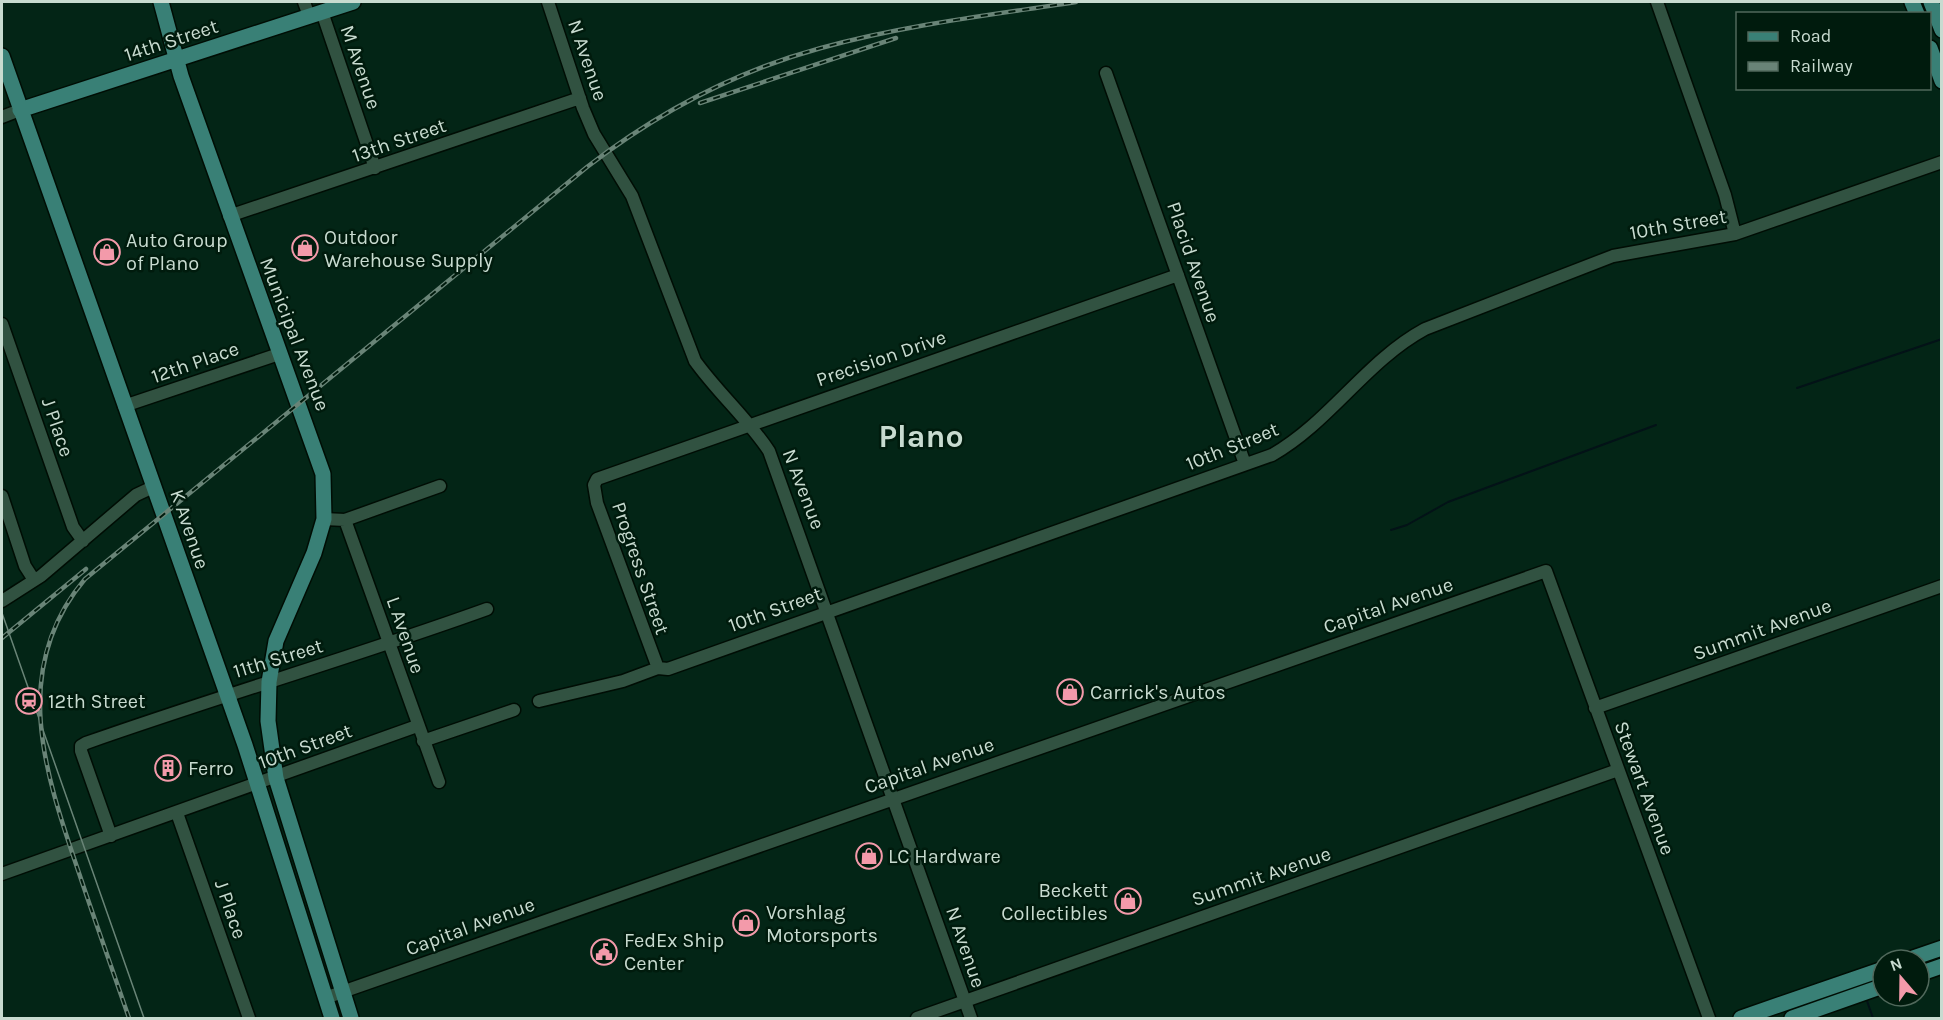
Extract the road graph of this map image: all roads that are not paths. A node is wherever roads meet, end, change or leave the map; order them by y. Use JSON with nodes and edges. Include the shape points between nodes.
{"nodes":[{"id":1,"x":161,"y":2,"type":"edge"},
{"id":2,"x":353,"y":2,"type":"edge"},
{"id":3,"x":548,"y":2,"type":"edge"},
{"id":4,"x":1657,"y":2,"type":"edge"},
{"id":5,"x":1931,"y":2,"type":"edge"},
{"id":6,"x":312,"y":10,"type":"edge"},
{"id":7,"x":1941,"y":30,"type":"edge"},
{"id":8,"x":1931,"y":54,"type":"edge"},
{"id":9,"x":2,"y":56,"type":"edge"},
{"id":10,"x":177,"y":60,"type":"junction"},
{"id":11,"x":1106,"y":73,"type":"dead end"},
{"id":12,"x":1941,"y":81,"type":"edge"},
{"id":13,"x":580,"y":98,"type":"junction"},
{"id":14,"x":20,"y":110,"type":"junction"},
{"id":15,"x":2,"y":117,"type":"edge"},
{"id":16,"x":1941,"y":162,"type":"edge"},
{"id":17,"x":375,"y":168,"type":"junction"},
{"id":18,"x":229,"y":216,"type":"junction"},
{"id":19,"x":1735,"y":234,"type":"junction"},
{"id":20,"x":1178,"y":275,"type":"junction"},
{"id":21,"x":2,"y":324,"type":"edge"},
{"id":22,"x":279,"y":354,"type":"junction"},
{"id":23,"x":124,"y":406,"type":"junction"},
{"id":24,"x":750,"y":425,"type":"junction"},
{"id":25,"x":1245,"y":464,"type":"junction"},
{"id":26,"x":597,"y":479,"type":"joint"},
{"id":27,"x":440,"y":486,"type":"dead end"},
{"id":28,"x":153,"y":487,"type":"junction"},
{"id":29,"x":2,"y":496,"type":"edge"},
{"id":30,"x":324,"y":519,"type":"junction"},
{"id":31,"x":345,"y":519,"type":"junction"},
{"id":32,"x":83,"y":541,"type":"junction"},
{"id":33,"x":1546,"y":571,"type":"joint"},
{"id":34,"x":34,"y":580,"type":"junction"},
{"id":35,"x":1941,"y":586,"type":"edge"},
{"id":36,"x":2,"y":601,"type":"edge"},
{"id":37,"x":487,"y":609,"type":"dead end"},
{"id":38,"x":828,"y":610,"type":"junction"},
{"id":39,"x":388,"y":645,"type":"junction"},
{"id":40,"x":658,"y":668,"type":"junction"},
{"id":41,"x":269,"y":682,"type":"junction"},
{"id":42,"x":225,"y":694,"type":"junction"},
{"id":43,"x":539,"y":701,"type":"dead end"},
{"id":44,"x":1595,"y":708,"type":"junction"},
{"id":45,"x":514,"y":710,"type":"dead end"},
{"id":46,"x":417,"y":726,"type":"junction"},
{"id":47,"x":423,"y":741,"type":"junction"},
{"id":48,"x":1618,"y":770,"type":"junction"},
{"id":49,"x":276,"y":778,"type":"junction"},
{"id":50,"x":439,"y":782,"type":"dead end"},
{"id":51,"x":258,"y":784,"type":"junction"},
{"id":52,"x":893,"y":798,"type":"junction"},
{"id":53,"x":177,"y":813,"type":"junction"},
{"id":54,"x":111,"y":836,"type":"junction"},
{"id":55,"x":2,"y":874,"type":"edge"},
{"id":56,"x":313,"y":898,"type":"junction"},
{"id":57,"x":295,"y":903,"type":"junction"},
{"id":58,"x":1871,"y":973,"type":"edge"},
{"id":59,"x":1832,"y":986,"type":"junction"},
{"id":60,"x":1871,"y":990,"type":"edge"},
{"id":61,"x":342,"y":992,"type":"junction"},
{"id":62,"x":325,"y":998,"type":"junction"},
{"id":63,"x":1792,"y":1000,"type":"junction"},
{"id":64,"x":965,"y":1002,"type":"junction"},
{"id":65,"x":1838,"y":1002,"type":"junction"},
{"id":66,"x":249,"y":1018,"type":"edge"},
{"id":67,"x":332,"y":1018,"type":"edge"},
{"id":68,"x":351,"y":1018,"type":"edge"},
{"id":69,"x":916,"y":1018,"type":"edge"},
{"id":70,"x":971,"y":1018,"type":"edge"},
{"id":71,"x":1709,"y":1018,"type":"edge"},
{"id":72,"x":1741,"y":1018,"type":"edge"},
{"id":73,"x":1795,"y":1018,"type":"edge"}],
"edges":[{"from":1,"to":10,"type":"main road","name":"Municipal Avenue"},
{"from":2,"to":6,"type":"main road","name":"14th Street"},
{"from":3,"to":13,"type":"street","name":"N Avenue"},
{"from":4,"to":19,"type":"street"},
{"from":5,"to":7,"type":"main road"},
{"from":6,"to":10,"type":"main road","name":"14th Street"},
{"from":6,"to":17,"type":"street","name":"M Avenue"},
{"from":8,"to":12,"type":"main road"},
{"from":9,"to":14,"type":"main road","name":"K Avenue"},
{"from":10,"to":14,"type":"main road","name":"14th Street"},
{"from":10,"to":18,"type":"main road","name":"Municipal Avenue"},
{"from":11,"to":20,"type":"street","name":"Placid Avenue"},
{"from":13,"to":17,"type":"street","name":"13th Street"},
{"from":13,"to":24,"type":"street","name":"N Avenue","via":[[594,134],[632,196],[695,361]]},
{"from":14,"to":15,"type":"street","name":"14th Street"},
{"from":14,"to":23,"type":"main road","name":"K Avenue"},
{"from":16,"to":19,"type":"street","name":"10th Street"},
{"from":17,"to":18,"type":"street","name":"13th Street"},
{"from":18,"to":22,"type":"main road","name":"Municipal Avenue"},
{"from":19,"to":25,"type":"street","name":"10th Street","via":[[1613,256],[1425,329],[1380,360],[1296,441]]},
{"from":20,"to":24,"type":"street","name":"Precision Drive"},
{"from":20,"to":25,"type":"street","name":"Placid Avenue"},
{"from":21,"to":32,"type":"street","name":"J Place","via":[[73,527]]},
{"from":22,"to":23,"type":"street","name":"12th Place"},
{"from":22,"to":30,"type":"main road","name":"Municipal Avenue","via":[[319,460]]},
{"from":23,"to":28,"type":"main road","name":"K Avenue"},
{"from":24,"to":26,"type":"street","name":"Precision Drive"},
{"from":24,"to":38,"type":"street","name":"N Avenue","via":[[769,451]]},
{"from":25,"to":38,"type":"street","name":"10th Street"},
{"from":26,"to":40,"type":"street","name":"Progress Street","via":[[597,503]]},
{"from":27,"to":31,"type":"street"},
{"from":28,"to":32,"type":"street","via":[[136,495]]},
{"from":28,"to":42,"type":"main road","name":"K Avenue"},
{"from":29,"to":34,"type":"street","via":[[25,567]]},
{"from":30,"to":31,"type":"street"},
{"from":30,"to":41,"type":"main road","name":"Municipal Avenue","via":[[314,553],[280,625]]},
{"from":31,"to":39,"type":"street","name":"L Avenue"},
{"from":32,"to":34,"type":"street"},
{"from":33,"to":44,"type":"street","name":"Stewart Avenue"},
{"from":33,"to":52,"type":"street","name":"Capital Avenue"},
{"from":34,"to":36,"type":"street"},
{"from":35,"to":44,"type":"street","name":"Summit Avenue"},
{"from":37,"to":39,"type":"street","name":"11th Street"},
{"from":38,"to":40,"type":"street","name":"10th Street","via":[[668,669]]},
{"from":38,"to":52,"type":"street","name":"N Avenue"},
{"from":39,"to":41,"type":"street","name":"11th Street"},
{"from":39,"to":46,"type":"street","name":"L Avenue"},
{"from":40,"to":43,"type":"street","name":"10th Street"},
{"from":41,"to":42,"type":"street","name":"11th Street"},
{"from":41,"to":49,"type":"main road","via":[[268,721]]},
{"from":42,"to":51,"type":"main road","name":"K Avenue"},
{"from":42,"to":54,"type":"street","name":"11th Street","via":[[81,746]]},
{"from":44,"to":48,"type":"street","name":"Stewart Avenue"},
{"from":45,"to":47,"type":"street"},
{"from":46,"to":47,"type":"street","name":"L Avenue"},
{"from":46,"to":49,"type":"street","name":"10th Street"},
{"from":47,"to":50,"type":"street","name":"L Avenue"},
{"from":48,"to":64,"type":"street","name":"Summit Avenue"},
{"from":48,"to":71,"type":"street","name":"Stewart Avenue"},
{"from":49,"to":51,"type":"street","name":"10th Street"},
{"from":49,"to":56,"type":"main road"},
{"from":51,"to":53,"type":"street","name":"10th Street"},
{"from":51,"to":57,"type":"main road","name":"K Avenue"},
{"from":52,"to":61,"type":"street","name":"Capital Avenue"},
{"from":52,"to":64,"type":"street","name":"N Avenue"},
{"from":53,"to":54,"type":"street","name":"10th Street"},
{"from":53,"to":66,"type":"street","name":"J Place"},
{"from":54,"to":55,"type":"street","name":"10th Street"},
{"from":56,"to":57,"type":"main road"},
{"from":56,"to":61,"type":"main road"},
{"from":57,"to":62,"type":"main road","name":"K Avenue"},
{"from":58,"to":59,"type":"main road"},
{"from":59,"to":63,"type":"main road"},
{"from":59,"to":65,"type":"main road"},
{"from":60,"to":65,"type":"main road"},
{"from":61,"to":62,"type":"street","name":"Capital Avenue"},
{"from":61,"to":68,"type":"main road"},
{"from":62,"to":67,"type":"main road","name":"K Avenue"},
{"from":63,"to":72,"type":"main road"},
{"from":63,"to":73,"type":"main road"},
{"from":64,"to":69,"type":"street","name":"Summit Avenue"},
{"from":64,"to":70,"type":"street","name":"N Avenue"},
{"from":65,"to":73,"type":"main road"}]}
